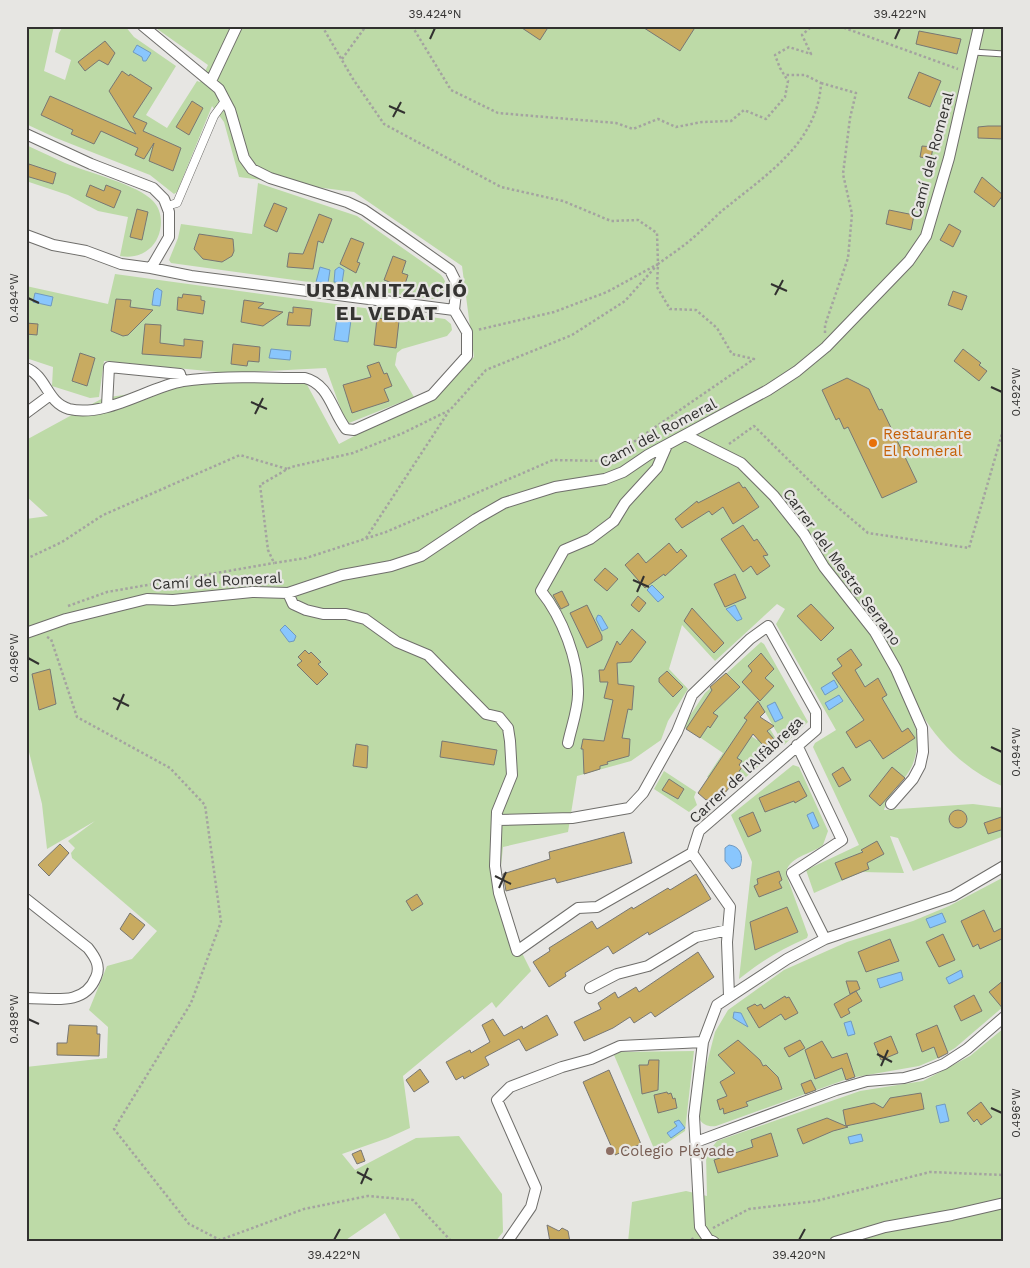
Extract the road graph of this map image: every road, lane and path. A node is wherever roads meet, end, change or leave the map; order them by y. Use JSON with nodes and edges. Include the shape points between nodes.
{"nodes":[{"id":1,"x":143,"y":26,"type":"edge"},
{"id":2,"x":237,"y":26,"type":"edge"},
{"id":3,"x":322,"y":26,"type":"edge"},
{"id":4,"x":366,"y":26,"type":"edge"},
{"id":5,"x":412,"y":26,"type":"edge"},
{"id":6,"x":812,"y":26,"type":"edge"},
{"id":7,"x":839,"y":26,"type":"edge"},
{"id":8,"x":979,"y":26,"type":"edge"},
{"id":9,"x":972,"y":52,"type":"junction"},
{"id":10,"x":1004,"y":54,"type":"edge"},
{"id":11,"x":342,"y":59,"type":"junction"},
{"id":12,"x":784,"y":75,"type":"junction"},
{"id":13,"x":968,"y":75,"type":"junction"},
{"id":14,"x":211,"y":81,"type":"junction"},
{"id":15,"x":821,"y":83,"type":"junction"},
{"id":16,"x":225,"y":101,"type":"junction"},
{"id":17,"x":26,"y":134,"type":"edge"},
{"id":18,"x":166,"y":206,"type":"junction"},
{"id":19,"x":26,"y":235,"type":"edge"},
{"id":20,"x":658,"y":264,"type":"junction"},
{"id":21,"x":150,"y":268,"type":"junction"},
{"id":22,"x":454,"y":310,"type":"junction"},
{"id":23,"x":467,"y":332,"type":"junction"},
{"id":24,"x":826,"y":347,"type":"junction"},
{"id":25,"x":26,"y":368,"type":"edge"},
{"id":26,"x":182,"y":381,"type":"junction"},
{"id":27,"x":49,"y":396,"type":"junction"},
{"id":28,"x":107,"y":406,"type":"junction"},
{"id":29,"x":450,"y":410,"type":"junction"},
{"id":30,"x":26,"y":412,"type":"edge"},
{"id":31,"x":1004,"y":427,"type":"edge"},
{"id":32,"x":685,"y":436,"type":"junction"},
{"id":33,"x":667,"y":445,"type":"junction"},
{"id":34,"x":720,"y":451,"type":"junction"},
{"id":35,"x":288,"y":469,"type":"junction"},
{"id":36,"x":365,"y":539,"type":"junction"},
{"id":37,"x":26,"y":559,"type":"edge"},
{"id":38,"x":288,"y":593,"type":"junction"},
{"id":39,"x":28,"y":632,"type":"edge"},
{"id":40,"x":568,"y":743,"type":"dead end"},
{"id":41,"x":797,"y":745,"type":"junction"},
{"id":42,"x":892,"y":804,"type":"dead end"},
{"id":43,"x":497,"y":820,"type":"junction"},
{"id":44,"x":692,"y":852,"type":"junction"},
{"id":45,"x":1004,"y":866,"type":"edge"},
{"id":46,"x":26,"y":899,"type":"edge"},
{"id":47,"x":728,"y":930,"type":"junction"},
{"id":48,"x":825,"y":939,"type":"junction"},
{"id":49,"x":590,"y":988,"type":"dead end"},
{"id":50,"x":729,"y":996,"type":"junction"},
{"id":51,"x":26,"y":998,"type":"edge"},
{"id":52,"x":1004,"y":1017,"type":"edge"},
{"id":53,"x":703,"y":1042,"type":"junction"},
{"id":54,"x":696,"y":1142,"type":"junction"},
{"id":55,"x":1004,"y":1176,"type":"edge"},
{"id":56,"x":1004,"y":1203,"type":"edge"},
{"id":57,"x":704,"y":1233,"type":"junction"},
{"id":58,"x":452,"y":1242,"type":"edge"},
{"id":59,"x":507,"y":1242,"type":"edge"},
{"id":60,"x":687,"y":1242,"type":"edge"},
{"id":61,"x":714,"y":1242,"type":"edge"},
{"id":62,"x":835,"y":1242,"type":"edge"}],
"edges":[{"from":1,"to":14,"type":"street"},
{"from":2,"to":14,"type":"street"},
{"from":3,"to":11,"type":"path"},
{"from":4,"to":11,"type":"path"},
{"from":5,"to":12,"type":"path","via":[[451,90],[498,113],[616,123],[633,128],[658,119],[676,128],[702,122],[731,121],[744,110],[766,119],[785,97],[788,81]]},
{"from":6,"to":12,"type":"path","via":[[802,35],[811,54],[790,47],[775,55]]},
{"from":7,"to":13,"type":"path","via":[[957,68]]},
{"from":8,"to":9,"type":"street","name":"Camí del Romeral"},
{"from":9,"to":10,"type":"lane"},
{"from":9,"to":13,"type":"street","name":"Camí del Romeral"},
{"from":11,"to":20,"type":"path","via":[[384,124],[501,186],[563,201],[611,221],[638,220],[657,233]]},
{"from":12,"to":15,"type":"path","via":[[805,75]]},
{"from":13,"to":24,"type":"street","name":"Camí del Romeral","via":[[950,158],[926,236],[909,261]]},
{"from":14,"to":16,"type":"street"},
{"from":15,"to":20,"type":"path","via":[[820,104],[797,145],[768,176]]},
{"from":15,"to":24,"type":"path","via":[[856,93],[843,174],[852,214],[848,258],[825,325]]},
{"from":16,"to":18,"type":"street","via":[[214,116],[177,203]]},
{"from":16,"to":22,"type":"street","via":[[238,142],[252,169],[270,178],[347,202],[399,234],[450,270],[457,284]]},
{"from":17,"to":18,"type":"street","via":[[153,188]]},
{"from":18,"to":21,"type":"street","via":[[169,237]]},
{"from":19,"to":21,"type":"street","via":[[121,264]]},
{"from":20,"to":23,"type":"path","via":[[607,292],[554,312]]},
{"from":20,"to":29,"type":"path","via":[[625,301],[572,335],[486,370]]},
{"from":20,"to":36,"type":"path","via":[[657,287],[670,309],[696,310],[717,328],[732,354],[754,359],[606,461],[553,460],[472,497]]},
{"from":21,"to":22,"type":"street"},
{"from":22,"to":23,"type":"street"},
{"from":23,"to":26,"type":"street","via":[[467,356],[432,395],[354,430],[346,429],[339,420],[316,380]]},
{"from":24,"to":32,"type":"street","name":"Camí del Romeral","via":[[768,390]]},
{"from":25,"to":27,"type":"street","via":[[41,379]]},
{"from":26,"to":28,"type":"street"},
{"from":26,"to":28,"type":"street","via":[[180,374],[109,367]]},
{"from":27,"to":28,"type":"street","via":[[69,409]]},
{"from":27,"to":30,"type":"street"},
{"from":29,"to":35,"type":"path","via":[[353,453]]},
{"from":29,"to":36,"type":"path"},
{"from":31,"to":34,"type":"path","via":[[969,548],[868,533],[828,499],[754,426]]},
{"from":32,"to":33,"type":"street","name":"Camí del Romeral"},
{"from":32,"to":34,"type":"street","name":"Carrer del Mestre Serrano"},
{"from":33,"to":38,"type":"street","name":"Camí del Romeral","via":[[623,472],[605,479],[555,487],[504,504],[421,556],[391,566],[342,575]]},
{"from":33,"to":40,"type":"street","via":[[657,468],[625,503],[614,521],[590,539],[564,550],[541,591],[551,603],[576,668],[578,695]]},
{"from":34,"to":42,"type":"street","name":"Carrer del Mestre Serrano","via":[[741,462],[774,496],[875,632],[896,669],[922,728],[923,752],[913,779]]},
{"from":35,"to":36,"type":"path","via":[[260,485],[268,550],[274,563],[306,558]]},
{"from":35,"to":37,"type":"path","via":[[240,455],[103,515],[62,542]]},
{"from":38,"to":39,"type":"street","name":"Camí del Romeral","via":[[252,592],[174,600],[148,599]]},
{"from":38,"to":43,"type":"street","via":[[293,604],[306,610],[365,619],[398,642],[428,655],[486,714],[499,717],[508,728],[512,775]]},
{"from":39,"to":58,"type":"path","via":[[51,639],[77,717],[170,768],[205,805],[221,922],[191,1002],[114,1129],[189,1224],[220,1240],[304,1209],[368,1196],[413,1200]]},
{"from":41,"to":43,"type":"street","name":"Carrer de l'Alfàbrega","via":[[816,730],[816,712],[768,626],[692,695],[677,732],[647,786],[629,808],[572,818]]},
{"from":41,"to":44,"type":"street","name":"Carrer de l'Alfàbrega","via":[[699,831]]},
{"from":41,"to":48,"type":"street","via":[[842,840],[792,873]]},
{"from":43,"to":44,"type":"street","via":[[495,866],[499,893],[517,951],[578,908],[597,907]]},
{"from":44,"to":47,"type":"street","via":[[730,907]]},
{"from":45,"to":48,"type":"street","via":[[953,896]]},
{"from":46,"to":51,"type":"street","via":[[88,948],[96,957],[97,975],[85,994],[76,998]]},
{"from":47,"to":49,"type":"street","via":[[696,937],[648,966],[617,974]]},
{"from":47,"to":50,"type":"street"},
{"from":48,"to":50,"type":"street"},
{"from":50,"to":53,"type":"street","via":[[718,1005]]},
{"from":52,"to":54,"type":"street","via":[[967,1049],[930,1070],[836,1090]]},
{"from":53,"to":54,"type":"street","via":[[694,1116]]},
{"from":53,"to":59,"type":"street","via":[[620,1046],[510,1087],[497,1100],[536,1188],[531,1207]]},
{"from":54,"to":57,"type":"street","via":[[700,1227]]},
{"from":55,"to":57,"type":"path","via":[[930,1172],[816,1201],[750,1209]]},
{"from":56,"to":62,"type":"street","via":[[885,1227]]},
{"from":57,"to":60,"type":"path"},
{"from":57,"to":61,"type":"street"}]}
